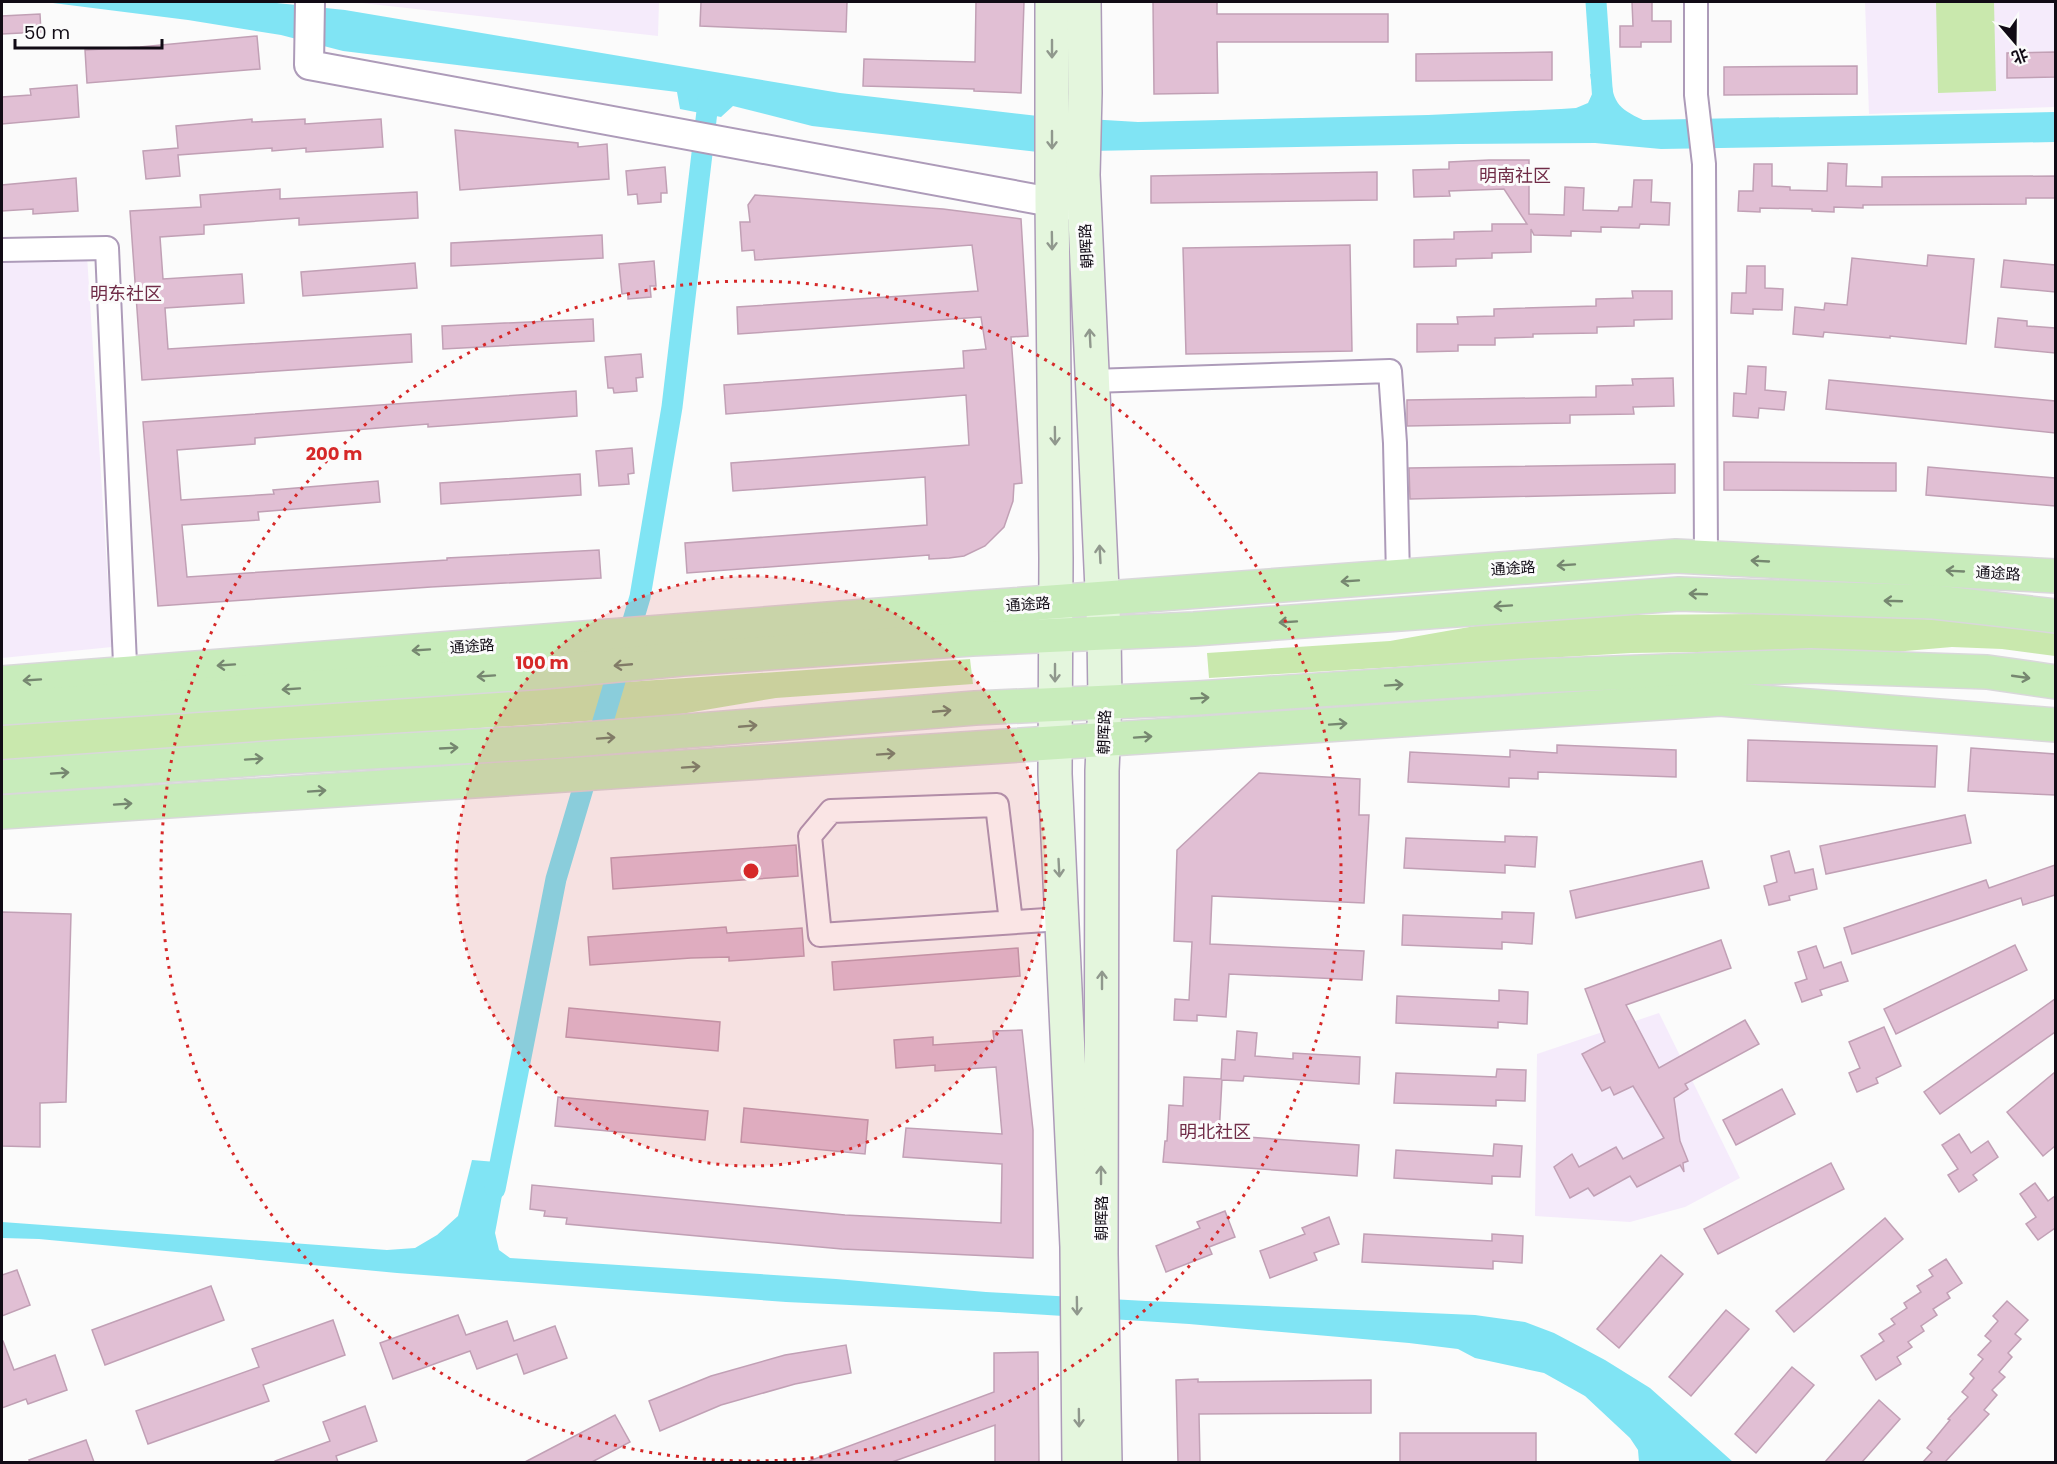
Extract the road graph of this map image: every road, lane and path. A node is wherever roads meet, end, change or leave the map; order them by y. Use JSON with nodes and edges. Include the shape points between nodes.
{"nodes":[{"id":1,"x":310,"y":2,"type":"edge"},
{"id":2,"x":1052,"y":2,"type":"edge"},
{"id":3,"x":1084,"y":2,"type":"edge"},
{"id":4,"x":1696,"y":2,"type":"edge"},
{"id":5,"x":1062,"y":187,"type":"junction"},
{"id":6,"x":2,"y":250,"type":"edge"},
{"id":7,"x":1092,"y":381,"type":"junction"},
{"id":8,"x":1706,"y":558,"type":"junction"},
{"id":9,"x":2055,"y":576,"type":"edge"},
{"id":10,"x":1398,"y":577,"type":"junction"},
{"id":11,"x":1102,"y":599,"type":"junction"},
{"id":12,"x":1055,"y":602,"type":"junction"},
{"id":13,"x":2055,"y":616,"type":"edge"},
{"id":14,"x":1104,"y":633,"type":"junction"},
{"id":15,"x":1055,"y":635,"type":"junction"},
{"id":16,"x":678,"y":645,"type":"junction"},
{"id":17,"x":2055,"y":682,"type":"edge"},
{"id":18,"x":2,"y":683,"type":"edge"},
{"id":19,"x":126,"y":687,"type":"junction"},
{"id":20,"x":1105,"y":701,"type":"junction"},
{"id":21,"x":1054,"y":705,"type":"junction"},
{"id":22,"x":2,"y":708,"type":"edge"},
{"id":23,"x":2055,"y":725,"type":"edge"},
{"id":24,"x":1103,"y":740,"type":"junction"},
{"id":25,"x":1054,"y":743,"type":"junction"},
{"id":26,"x":2,"y":777,"type":"edge"},
{"id":27,"x":2,"y":812,"type":"edge"},
{"id":28,"x":1061,"y":919,"type":"junction"},
{"id":29,"x":1011,"y":922,"type":"junction"},
{"id":30,"x":1089,"y":1251,"type":"junction"},
{"id":31,"x":1091,"y":1375,"type":"junction"},
{"id":32,"x":1079,"y":1462,"type":"edge"},
{"id":33,"x":1105,"y":1462,"type":"edge"}],
"edges":[{"from":1,"to":5,"type":"street","via":[[309,64],[746,146]]},
{"from":2,"to":5,"type":"main road","name":"朝晖路","one_way":true,"via":[[1052,97]]},
{"from":3,"to":5,"type":"main road","name":"朝晖路","via":[[1085,93]]},
{"from":4,"to":8,"type":"street","via":[[1696,95],[1704,164]]},
{"from":7,"to":5,"type":"main road","name":"朝晖路","one_way":true,"via":[[1084,208]]},
{"from":5,"to":12,"type":"main road","name":"朝晖路","one_way":true},
{"from":6,"to":19,"type":"street","via":[[107,248]]},
{"from":7,"to":10,"type":"street","via":[[1390,371]]},
{"from":11,"to":7,"type":"main road","name":"朝晖路","one_way":true},
{"from":9,"to":8,"type":"main road","name":"通途路","one_way":true},
{"from":8,"to":10,"type":"main road","name":"通途路","one_way":true,"via":[[1676,556]]},
{"from":10,"to":11,"type":"main road","name":"通途路","one_way":true},
{"from":11,"to":12,"type":"main road","name":"通途路"},
{"from":11,"to":14,"type":"main road","name":"朝晖路"},
{"from":12,"to":15,"type":"main road","name":"朝晖路"},
{"from":12,"to":16,"type":"main road","name":"通途路"},
{"from":13,"to":14,"type":"main road","name":"通途路","one_way":true,"via":[[1934,602],[1679,594]]},
{"from":14,"to":15,"type":"main road","name":"通途路"},
{"from":14,"to":20,"type":"main road","name":"朝晖路"},
{"from":15,"to":16,"type":"main road","name":"通途路"},
{"from":15,"to":21,"type":"main road","name":"朝晖路","one_way":true},
{"from":16,"to":19,"type":"main road","name":"通途路","one_way":true,"via":[[584,638]]},
{"from":16,"to":19,"type":"main road","name":"通途路","one_way":true,"via":[[544,672]]},
{"from":20,"to":17,"type":"main road","one_way":true,"via":[[1531,676],[1810,666],[1987,672]]},
{"from":19,"to":18,"type":"main road","name":"通途路","one_way":true},
{"from":19,"to":22,"type":"main road","name":"通途路"},
{"from":20,"to":21,"type":"main road"},
{"from":20,"to":24,"type":"main road","name":"朝晖路"},
{"from":21,"to":25,"type":"main road","name":"朝晖路"},
{"from":26,"to":21,"type":"main road","one_way":true},
{"from":24,"to":23,"type":"main road","one_way":true,"via":[[1720,699]]},
{"from":24,"to":25,"type":"main road"},
{"from":30,"to":24,"type":"main road","name":"朝晖路","one_way":true},
{"from":27,"to":25,"type":"main road","one_way":true},
{"from":25,"to":28,"type":"main road","name":"朝晖路","one_way":true},
{"from":28,"to":29,"type":"street"},
{"from":28,"to":30,"type":"main road","name":"朝晖路"},
{"from":29,"to":29,"type":"street","via":[[820,935],[810,836],[831,812],[997,805]]},
{"from":30,"to":31,"type":"main road","name":"朝晖路"},
{"from":31,"to":32,"type":"main road","name":"朝晖路","one_way":true},
{"from":31,"to":33,"type":"main road","name":"朝晖路"}]}
